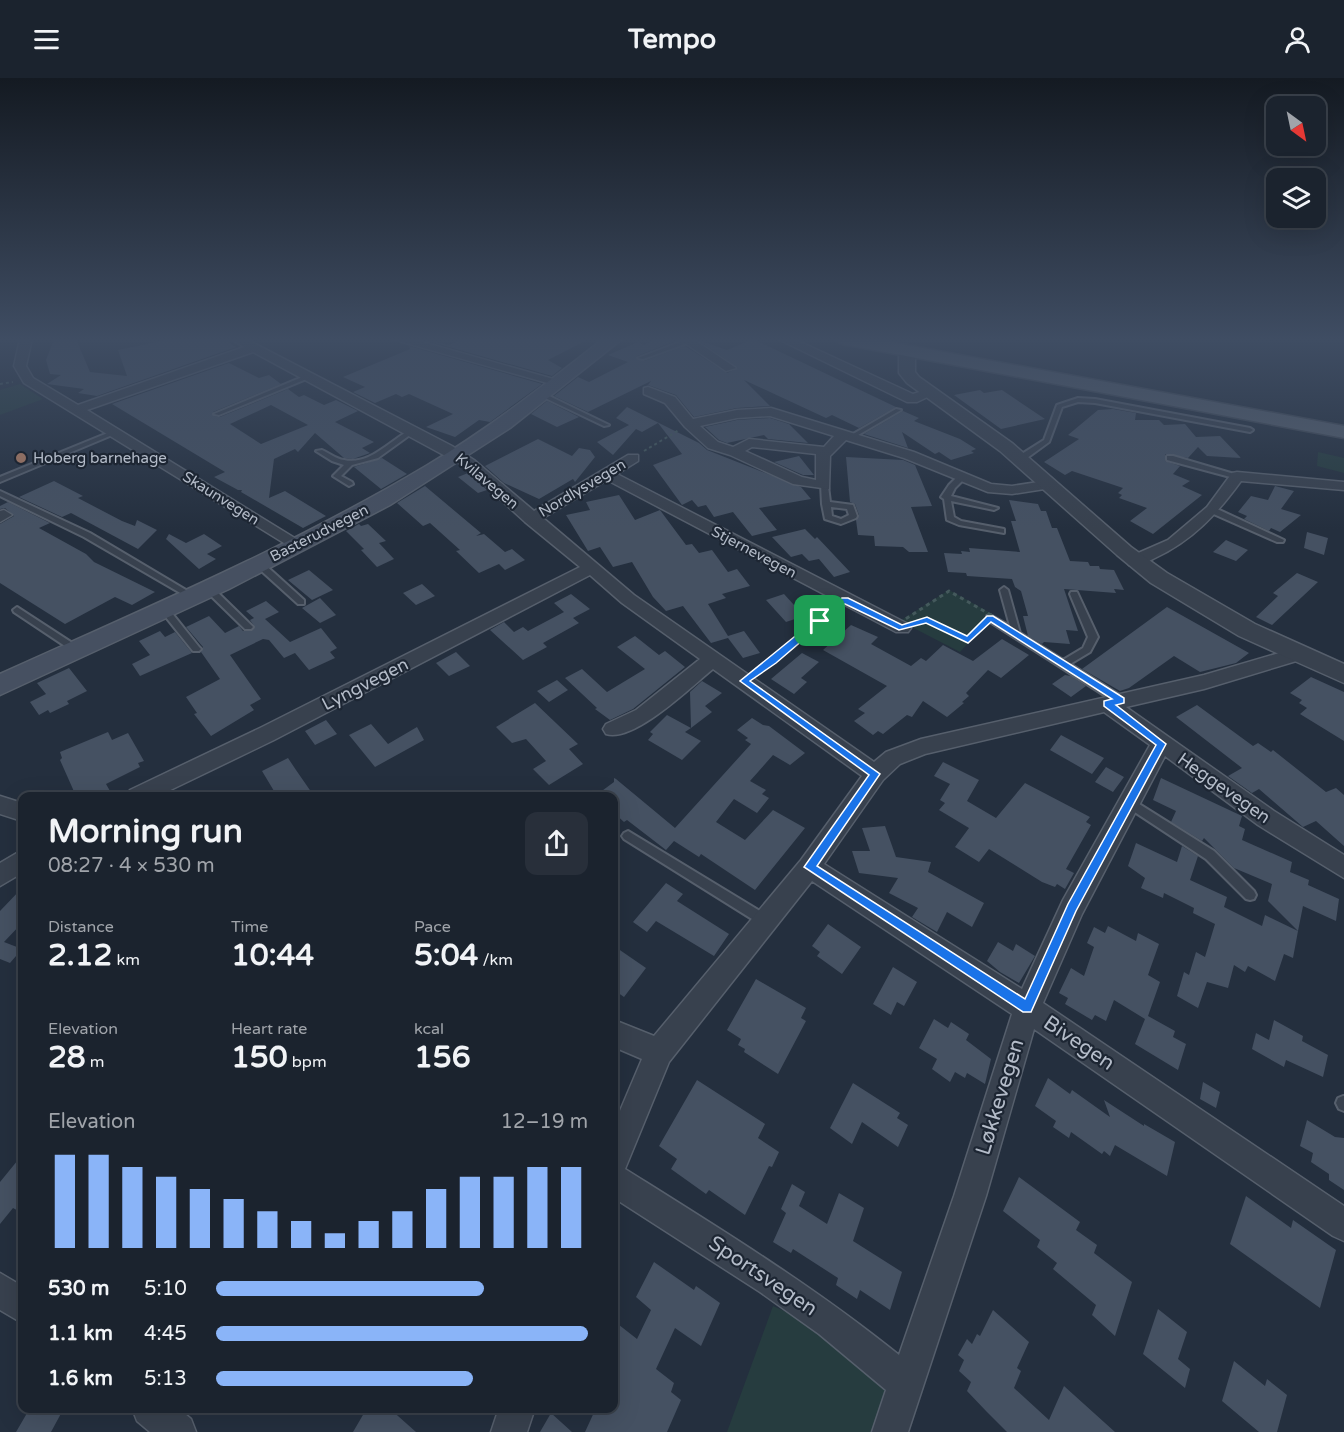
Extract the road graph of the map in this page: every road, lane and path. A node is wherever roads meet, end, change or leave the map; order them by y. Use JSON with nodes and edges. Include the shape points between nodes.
{"nodes":[{"id":1,"x":67,"y":402,"type":"edge"},
{"id":2,"x":98,"y":402,"type":"edge"},
{"id":3,"x":246,"y":402,"type":"edge"},
{"id":4,"x":353,"y":402,"type":"edge"},
{"id":5,"x":530,"y":402,"type":"edge"},
{"id":6,"x":571,"y":402,"type":"edge"},
{"id":7,"x":672,"y":402,"type":"edge"},
{"id":8,"x":945,"y":402,"type":"edge"},
{"id":9,"x":1071,"y":402,"type":"edge"},
{"id":10,"x":1101,"y":402,"type":"edge"},
{"id":11,"x":1185,"y":402,"type":"edge"},
{"id":12,"x":78,"y":409,"type":"junction"},
{"id":13,"x":898,"y":410,"type":"dead end"},
{"id":14,"x":217,"y":414,"type":"dead end"},
{"id":15,"x":723,"y":417,"type":"junction"},
{"id":16,"x":690,"y":424,"type":"junction"},
{"id":17,"x":606,"y":425,"type":"dead end"},
{"id":18,"x":1250,"y":430,"type":"dead end"},
{"id":19,"x":115,"y":432,"type":"junction"},
{"id":20,"x":1344,"y":432,"type":"edge"},
{"id":21,"x":409,"y":434,"type":"junction"},
{"id":22,"x":847,"y":436,"type":"junction"},
{"id":23,"x":749,"y":443,"type":"junction"},
{"id":24,"x":320,"y":452,"type":"dead end"},
{"id":25,"x":735,"y":452,"type":"junction"},
{"id":26,"x":826,"y":452,"type":"junction"},
{"id":27,"x":366,"y":454,"type":"dead end"},
{"id":28,"x":457,"y":455,"type":"junction"},
{"id":29,"x":633,"y":458,"type":"joint"},
{"id":30,"x":1170,"y":458,"type":"dead end"},
{"id":31,"x":1020,"y":459,"type":"junction"},
{"id":32,"x":349,"y":464,"type":"junction"},
{"id":33,"x":607,"y":474,"type":"junction"},
{"id":34,"x":1237,"y":476,"type":"junction"},
{"id":35,"x":961,"y":478,"type":"junction"},
{"id":36,"x":0,"y":480,"type":"edge"},
{"id":37,"x":349,"y":484,"type":"dead end"},
{"id":38,"x":1051,"y":484,"type":"junction"},
{"id":39,"x":824,"y":486,"type":"junction"},
{"id":40,"x":1344,"y":486,"type":"edge"},
{"id":41,"x":0,"y":493,"type":"edge"},
{"id":42,"x":945,"y":497,"type":"junction"},
{"id":43,"x":826,"y":504,"type":"dead end"},
{"id":44,"x":994,"y":508,"type":"dead end"},
{"id":45,"x":1212,"y":510,"type":"junction"},
{"id":46,"x":531,"y":519,"type":"junction"},
{"id":47,"x":1001,"y":531,"type":"dead end"},
{"id":48,"x":1280,"y":540,"type":"dead end"},
{"id":49,"x":298,"y":545,"type":"junction"},
{"id":50,"x":1135,"y":561,"type":"junction"},
{"id":51,"x":259,"y":564,"type":"junction"},
{"id":52,"x":590,"y":568,"type":"junction"},
{"id":53,"x":1004,"y":590,"type":"dead end"},
{"id":54,"x":200,"y":592,"type":"junction"},
{"id":55,"x":1074,"y":594,"type":"dead end"},
{"id":56,"x":845,"y":600,"type":"junction"},
{"id":57,"x":302,"y":602,"type":"dead end"},
{"id":58,"x":164,"y":609,"type":"junction"},
{"id":59,"x":17,"y":610,"type":"dead end"},
{"id":60,"x":990,"y":618,"type":"junction"},
{"id":61,"x":248,"y":627,"type":"dead end"},
{"id":62,"x":902,"y":628,"type":"junction"},
{"id":63,"x":1016,"y":633,"type":"junction"},
{"id":64,"x":195,"y":649,"type":"dead end"},
{"id":65,"x":76,"y":650,"type":"junction"},
{"id":66,"x":1296,"y":654,"type":"junction"},
{"id":67,"x":713,"y":659,"type":"junction"},
{"id":68,"x":1064,"y":664,"type":"junction"},
{"id":69,"x":1344,"y":674,"type":"edge"},
{"id":70,"x":744,"y":681,"type":"junction"},
{"id":71,"x":0,"y":685,"type":"edge"},
{"id":72,"x":1114,"y":702,"type":"junction"},
{"id":73,"x":613,"y":729,"type":"dead end"},
{"id":74,"x":1161,"y":744,"type":"junction"},
{"id":75,"x":875,"y":774,"type":"junction"},
{"id":76,"x":146,"y":792,"type":"edge"},
{"id":77,"x":1128,"y":802,"type":"junction"},
{"id":78,"x":0,"y":805,"type":"edge"},
{"id":79,"x":18,"y":811,"type":"edge"},
{"id":80,"x":628,"y":836,"type":"dead end"},
{"id":81,"x":18,"y":863,"type":"edge"},
{"id":82,"x":809,"y":867,"type":"junction"},
{"id":83,"x":1344,"y":868,"type":"edge"},
{"id":84,"x":0,"y":876,"type":"edge"},
{"id":85,"x":1250,"y":895,"type":"dead end"},
{"id":86,"x":764,"y":920,"type":"junction"},
{"id":87,"x":1027,"y":1008,"type":"junction"},
{"id":88,"x":618,"y":1035,"type":"edge"},
{"id":89,"x":659,"y":1052,"type":"junction"},
{"id":90,"x":618,"y":1150,"type":"edge"},
{"id":91,"x":618,"y":1183,"type":"edge"},
{"id":92,"x":1344,"y":1225,"type":"edge"},
{"id":93,"x":0,"y":1290,"type":"edge"},
{"id":94,"x":18,"y":1303,"type":"edge"},
{"id":95,"x":905,"y":1383,"type":"junction"},
{"id":96,"x":515,"y":1413,"type":"edge"},
{"id":97,"x":509,"y":1432,"type":"edge"},
{"id":98,"x":890,"y":1432,"type":"edge"}],
"edges":[{"from":1,"to":12,"type":"street","name":"Skaunvegen"},
{"from":2,"to":12,"type":"street"},
{"from":3,"to":14,"type":"lane"},
{"from":4,"to":21,"type":"street","name":"Kvilavegen"},
{"from":5,"to":28,"type":"main road","name":"Basterudvegen"},
{"from":6,"to":17,"type":"lane"},
{"from":7,"to":16,"type":"street"},
{"from":8,"to":31,"type":"street"},
{"from":9,"to":31,"type":"lane","via":[[1059,406],[1047,441]]},
{"from":10,"to":18,"type":"lane"},
{"from":11,"to":20,"type":"main road"},
{"from":12,"to":19,"type":"street","name":"Skaunvegen"},
{"from":13,"to":22,"type":"lane"},
{"from":15,"to":16,"type":"street"},
{"from":15,"to":22,"type":"street","via":[[771,412]]},
{"from":15,"to":23,"type":"street"},
{"from":16,"to":25,"type":"street","via":[[713,445]]},
{"from":16,"to":29,"type":"path"},
{"from":19,"to":36,"type":"lane"},
{"from":19,"to":49,"type":"street","name":"Skaunvegen"},
{"from":21,"to":27,"type":"lane"},
{"from":21,"to":28,"type":"street","name":"Kvilavegen"},
{"from":21,"to":32,"type":"lane"},
{"from":22,"to":26,"type":"street"},
{"from":22,"to":35,"type":"street","via":[[918,458]]},
{"from":23,"to":25,"type":"street"},
{"from":23,"to":26,"type":"street"},
{"from":24,"to":32,"type":"lane"},
{"from":25,"to":39,"type":"street","via":[[780,474]]},
{"from":26,"to":39,"type":"street"},
{"from":28,"to":46,"type":"street","name":"Kvilavegen"},
{"from":28,"to":49,"type":"main road","name":"Basterudvegen"},
{"from":29,"to":33,"type":"street","name":"Nordlysvegen"},
{"from":30,"to":34,"type":"lane"},
{"from":31,"to":38,"type":"street"},
{"from":32,"to":37,"type":"lane","via":[[337,476]]},
{"from":33,"to":46,"type":"street","name":"Nordlysvegen"},
{"from":33,"to":56,"type":"street","name":"Stjernevegen"},
{"from":34,"to":40,"type":"street"},
{"from":34,"to":45,"type":"street"},
{"from":35,"to":38,"type":"street","via":[[1001,490]]},
{"from":35,"to":42,"type":"lane"},
{"from":38,"to":50,"type":"street"},
{"from":39,"to":43,"type":"lane"},
{"from":41,"to":54,"type":"lane"},
{"from":42,"to":44,"type":"lane"},
{"from":42,"to":47,"type":"lane","via":[[952,520]]},
{"from":45,"to":48,"type":"lane"},
{"from":45,"to":50,"type":"street","via":[[1174,543]]},
{"from":46,"to":52,"type":"street","name":"Kvilavegen"},
{"from":49,"to":51,"type":"main road","name":"Basterudvegen"},
{"from":50,"to":66,"type":"street","via":[[1200,605]]},
{"from":51,"to":54,"type":"main road","name":"Basterudvegen"},
{"from":51,"to":57,"type":"lane"},
{"from":52,"to":67,"type":"street","name":"Kvilavegen"},
{"from":52,"to":76,"type":"street","name":"Lyngvegen"},
{"from":53,"to":63,"type":"lane"},
{"from":54,"to":58,"type":"main road","name":"Basterudvegen"},
{"from":54,"to":61,"type":"lane"},
{"from":55,"to":68,"type":"lane","via":[[1093,637],[1087,650]]},
{"from":56,"to":62,"type":"street","name":"Stjernevegen"},
{"from":56,"to":70,"type":"path"},
{"from":58,"to":64,"type":"lane"},
{"from":58,"to":65,"type":"main road","name":"Basterudvegen"},
{"from":59,"to":65,"type":"lane"},
{"from":60,"to":62,"type":"path","via":[[968,640],[927,620]]},
{"from":60,"to":62,"type":"path","via":[[992,615],[949,591],[904,620]]},
{"from":60,"to":63,"type":"lane"},
{"from":63,"to":68,"type":"lane"},
{"from":65,"to":71,"type":"main road","name":"Basterudvegen"},
{"from":66,"to":69,"type":"street"},
{"from":66,"to":72,"type":"street","via":[[1204,682]]},
{"from":67,"to":70,"type":"street","name":"Kvilavegen"},
{"from":67,"to":73,"type":"street","via":[[643,715]]},
{"from":68,"to":72,"type":"lane"},
{"from":70,"to":75,"type":"street","name":"Kvilavegen"},
{"from":72,"to":74,"type":"street","name":"Heggevegen"},
{"from":72,"to":75,"type":"street","via":[[921,747],[894,758]]},
{"from":74,"to":77,"type":"street","name":"Løkkevegen"},
{"from":74,"to":83,"type":"street","name":"Heggevegen"},
{"from":75,"to":82,"type":"street"},
{"from":77,"to":85,"type":"lane","via":[[1210,855]]},
{"from":77,"to":87,"type":"street","name":"Løkkevegen","via":[[1072,908]]},
{"from":78,"to":79,"type":"street"},
{"from":80,"to":86,"type":"lane"},
{"from":81,"to":84,"type":"street"},
{"from":82,"to":86,"type":"street"},
{"from":82,"to":87,"type":"street","name":"Bivegen"},
{"from":86,"to":89,"type":"street"},
{"from":87,"to":92,"type":"street","name":"Bivegen"},
{"from":87,"to":95,"type":"street","name":"Løkkevegen","via":[[970,1196]]},
{"from":88,"to":89,"type":"street"},
{"from":89,"to":90,"type":"street"},
{"from":91,"to":95,"type":"street","name":"Sportsvegen","via":[[772,1280]]},
{"from":93,"to":94,"type":"street"},
{"from":95,"to":98,"type":"street","name":"Løkkevegen"},
{"from":96,"to":97,"type":"street"}]}
